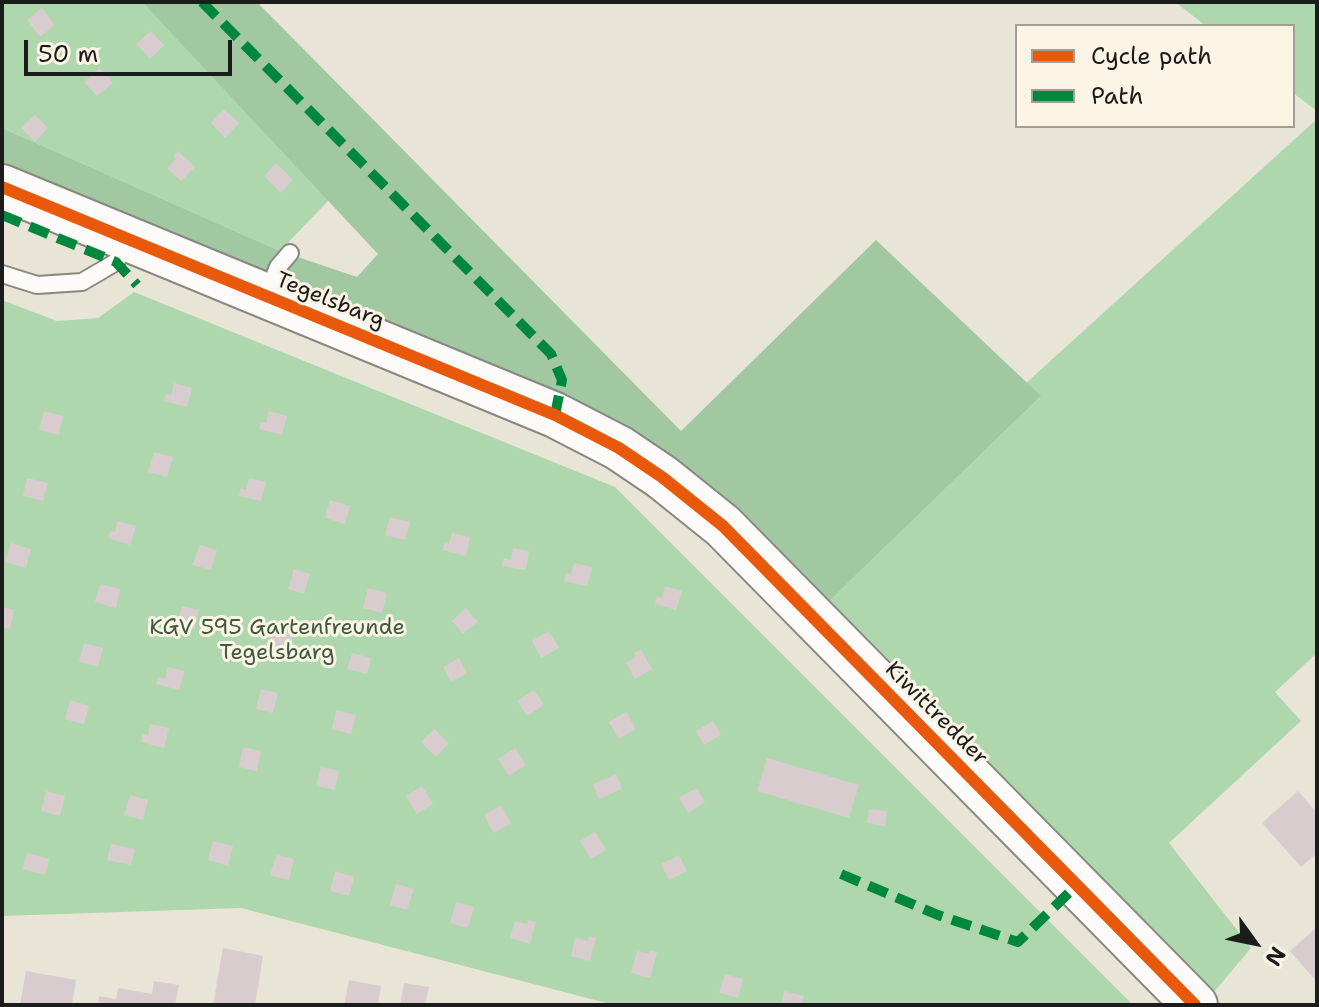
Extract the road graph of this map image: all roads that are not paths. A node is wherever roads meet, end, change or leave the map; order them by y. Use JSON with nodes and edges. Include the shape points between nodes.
{"nodes":[{"id":1,"x":2,"y":187,"type":"edge"},
{"id":2,"x":128,"y":239,"type":"junction"},
{"id":3,"x":290,"y":253,"type":"dead end"},
{"id":4,"x":2,"y":274,"type":"edge"},
{"id":5,"x":266,"y":296,"type":"junction"},
{"id":6,"x":638,"y":461,"type":"joint"},
{"id":7,"x":1195,"y":1005,"type":"edge"}],
"edges":[{"from":1,"to":2,"type":"street","name":"Tegelsbarg"},
{"from":2,"to":4,"type":"lane","via":[[116,262],[82,282],[37,285]]},
{"from":2,"to":5,"type":"street","name":"Tegelsbarg"},
{"from":3,"to":5,"type":"lane"},
{"from":5,"to":6,"type":"street","name":"Tegelsbarg","via":[[555,415]]},
{"from":6,"to":7,"type":"street","name":"Kiwittredder","via":[[723,526]]}]}
